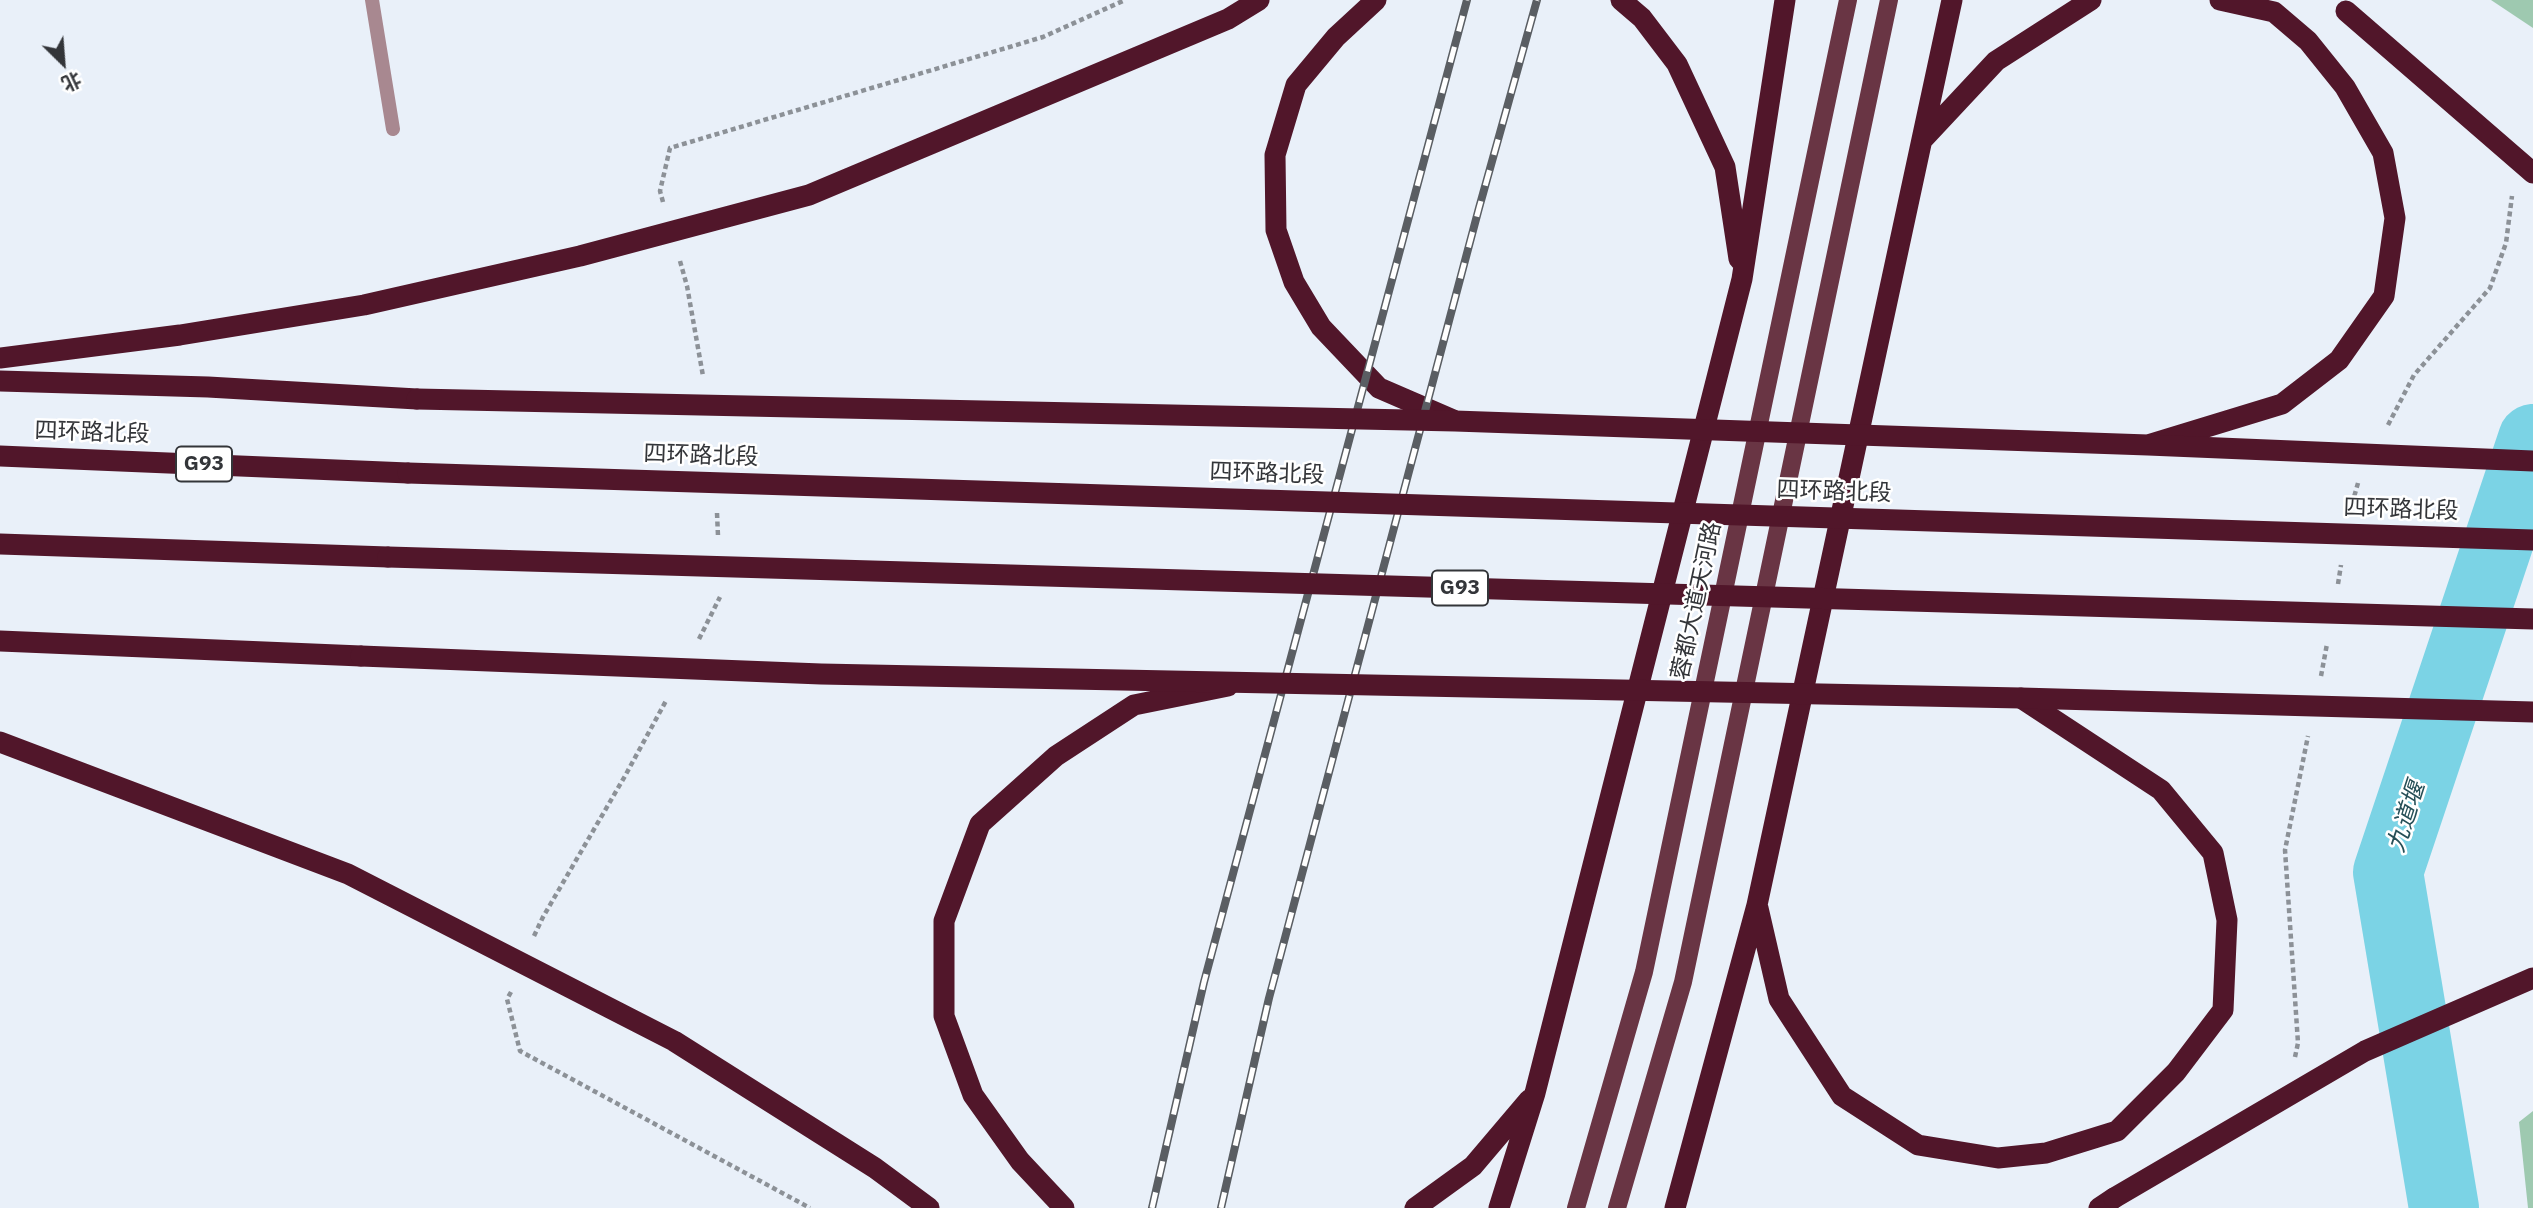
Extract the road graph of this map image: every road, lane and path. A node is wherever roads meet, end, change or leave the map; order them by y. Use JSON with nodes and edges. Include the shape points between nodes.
{"nodes":[{"id":1,"x":372,"y":0,"type":"edge"},
{"id":2,"x":1125,"y":0,"type":"edge"},
{"id":3,"x":1259,"y":0,"type":"edge"},
{"id":4,"x":1376,"y":0,"type":"edge"},
{"id":5,"x":1621,"y":0,"type":"edge"},
{"id":6,"x":1785,"y":0,"type":"edge"},
{"id":7,"x":1848,"y":0,"type":"edge"},
{"id":8,"x":1889,"y":0,"type":"edge"},
{"id":9,"x":1952,"y":0,"type":"edge"},
{"id":10,"x":2091,"y":0,"type":"edge"},
{"id":11,"x":2220,"y":0,"type":"edge"},
{"id":12,"x":2341,"y":6,"type":"edge"},
{"id":13,"x":393,"y":129,"type":"dead end"},
{"id":14,"x":1924,"y":138,"type":"junction"},
{"id":15,"x":2533,"y":173,"type":"edge"},
{"id":16,"x":664,"y":206,"type":"dead end"},
{"id":17,"x":678,"y":257,"type":"dead end"},
{"id":18,"x":1742,"y":279,"type":"junction"},
{"id":19,"x":0,"y":358,"type":"edge"},
{"id":20,"x":0,"y":381,"type":"edge"},
{"id":21,"x":703,"y":381,"type":"dead end"},
{"id":22,"x":1455,"y":421,"type":"junction"},
{"id":23,"x":2148,"y":445,"type":"junction"},
{"id":24,"x":0,"y":456,"type":"edge"},
{"id":25,"x":2533,"y":461,"type":"edge"},
{"id":26,"x":717,"y":504,"type":"dead end"},
{"id":27,"x":2533,"y":540,"type":"edge"},
{"id":28,"x":0,"y":544,"type":"edge"},
{"id":29,"x":718,"y":545,"type":"dead end"},
{"id":30,"x":719,"y":587,"type":"dead end"},
{"id":31,"x":2533,"y":619,"type":"edge"},
{"id":32,"x":0,"y":641,"type":"edge"},
{"id":33,"x":695,"y":648,"type":"dead end"},
{"id":34,"x":1253,"y":681,"type":"junction"},
{"id":35,"x":670,"y":694,"type":"dead end"},
{"id":36,"x":2021,"y":698,"type":"junction"},
{"id":37,"x":2533,"y":712,"type":"edge"},
{"id":38,"x":0,"y":742,"type":"edge"},
{"id":39,"x":1757,"y":905,"type":"junction"},
{"id":40,"x":533,"y":939,"type":"dead end"},
{"id":41,"x":2533,"y":978,"type":"edge"},
{"id":42,"x":512,"y":988,"type":"dead end"},
{"id":43,"x":1535,"y":1093,"type":"junction"},
{"id":44,"x":2107,"y":1203,"type":"edge"},
{"id":45,"x":810,"y":1208,"type":"edge"},
{"id":46,"x":929,"y":1208,"type":"edge"},
{"id":47,"x":1064,"y":1208,"type":"edge"},
{"id":48,"x":1415,"y":1208,"type":"edge"},
{"id":49,"x":1499,"y":1208,"type":"edge"},
{"id":50,"x":1576,"y":1208,"type":"edge"},
{"id":51,"x":1617,"y":1208,"type":"edge"},
{"id":52,"x":1675,"y":1208,"type":"edge"}],
"edges":[{"from":1,"to":13,"type":"street"},
{"from":2,"to":16,"type":"path","via":[[1043,37],[670,148],[660,191]]},
{"from":3,"to":19,"type":"highway","via":[[1228,19],[809,195],[580,256],[365,305]]},
{"from":4,"to":22,"type":"highway","via":[[1336,37],[1296,85],[1275,155],[1276,230],[1294,282],[1321,327],[1379,388]]},
{"from":5,"to":18,"type":"highway","via":[[1642,18],[1677,64],[1725,167]]},
{"from":6,"to":18,"type":"highway"},
{"from":7,"to":50,"type":"main road","name":"蓉都大道天河路","via":[[1644,972]]},
{"from":8,"to":51,"type":"main road","via":[[1683,982]]},
{"from":9,"to":14,"type":"highway"},
{"from":10,"to":14,"type":"highway","via":[[1996,61]]},
{"from":11,"to":23,"type":"highway","via":[[2274,12],[2308,41],[2345,87],[2383,153],[2395,218],[2384,296],[2339,360],[2282,404]]},
{"from":12,"to":15,"type":"highway","bridge":true},
{"from":14,"to":39,"type":"highway"},
{"from":17,"to":21,"type":"path"},
{"from":18,"to":43,"type":"highway"},
{"from":20,"to":22,"type":"highway","bridge":true,"via":[[417,399]]},
{"from":22,"to":23,"type":"highway","bridge":true},
{"from":23,"to":25,"type":"highway","bridge":true},
{"from":24,"to":27,"type":"highway","name":"四环路北段","number":"G93","bridge":true},
{"from":26,"to":29,"type":"path"},
{"from":28,"to":31,"type":"highway","number":"G93","bridge":true},
{"from":30,"to":33,"type":"path","via":[[720,601]]},
{"from":32,"to":34,"type":"highway","bridge":true,"via":[[821,674]]},
{"from":34,"to":36,"type":"highway","bridge":true},
{"from":34,"to":47,"type":"highway","bridge":true,"via":[[1134,705],[1056,756],[980,824],[944,921],[944,1016],[973,1095],[1020,1161]]},
{"from":35,"to":40,"type":"path"},
{"from":36,"to":37,"type":"highway","bridge":true},
{"from":36,"to":39,"type":"highway","via":[[2161,790],[2213,853],[2227,920],[2223,1010],[2176,1072],[2117,1131],[2046,1153],[1998,1158],[1917,1145],[1842,1096],[1779,999]]},
{"from":38,"to":46,"type":"highway","via":[[348,874],[674,1041],[875,1168]]},
{"from":39,"to":52,"type":"highway"},
{"from":41,"to":44,"type":"highway","bridge":true,"via":[[2365,1051]]},
{"from":42,"to":45,"type":"path","via":[[507,999],[520,1051]]},
{"from":43,"to":48,"type":"highway","via":[[1473,1166]]},
{"from":43,"to":49,"type":"highway"}]}
